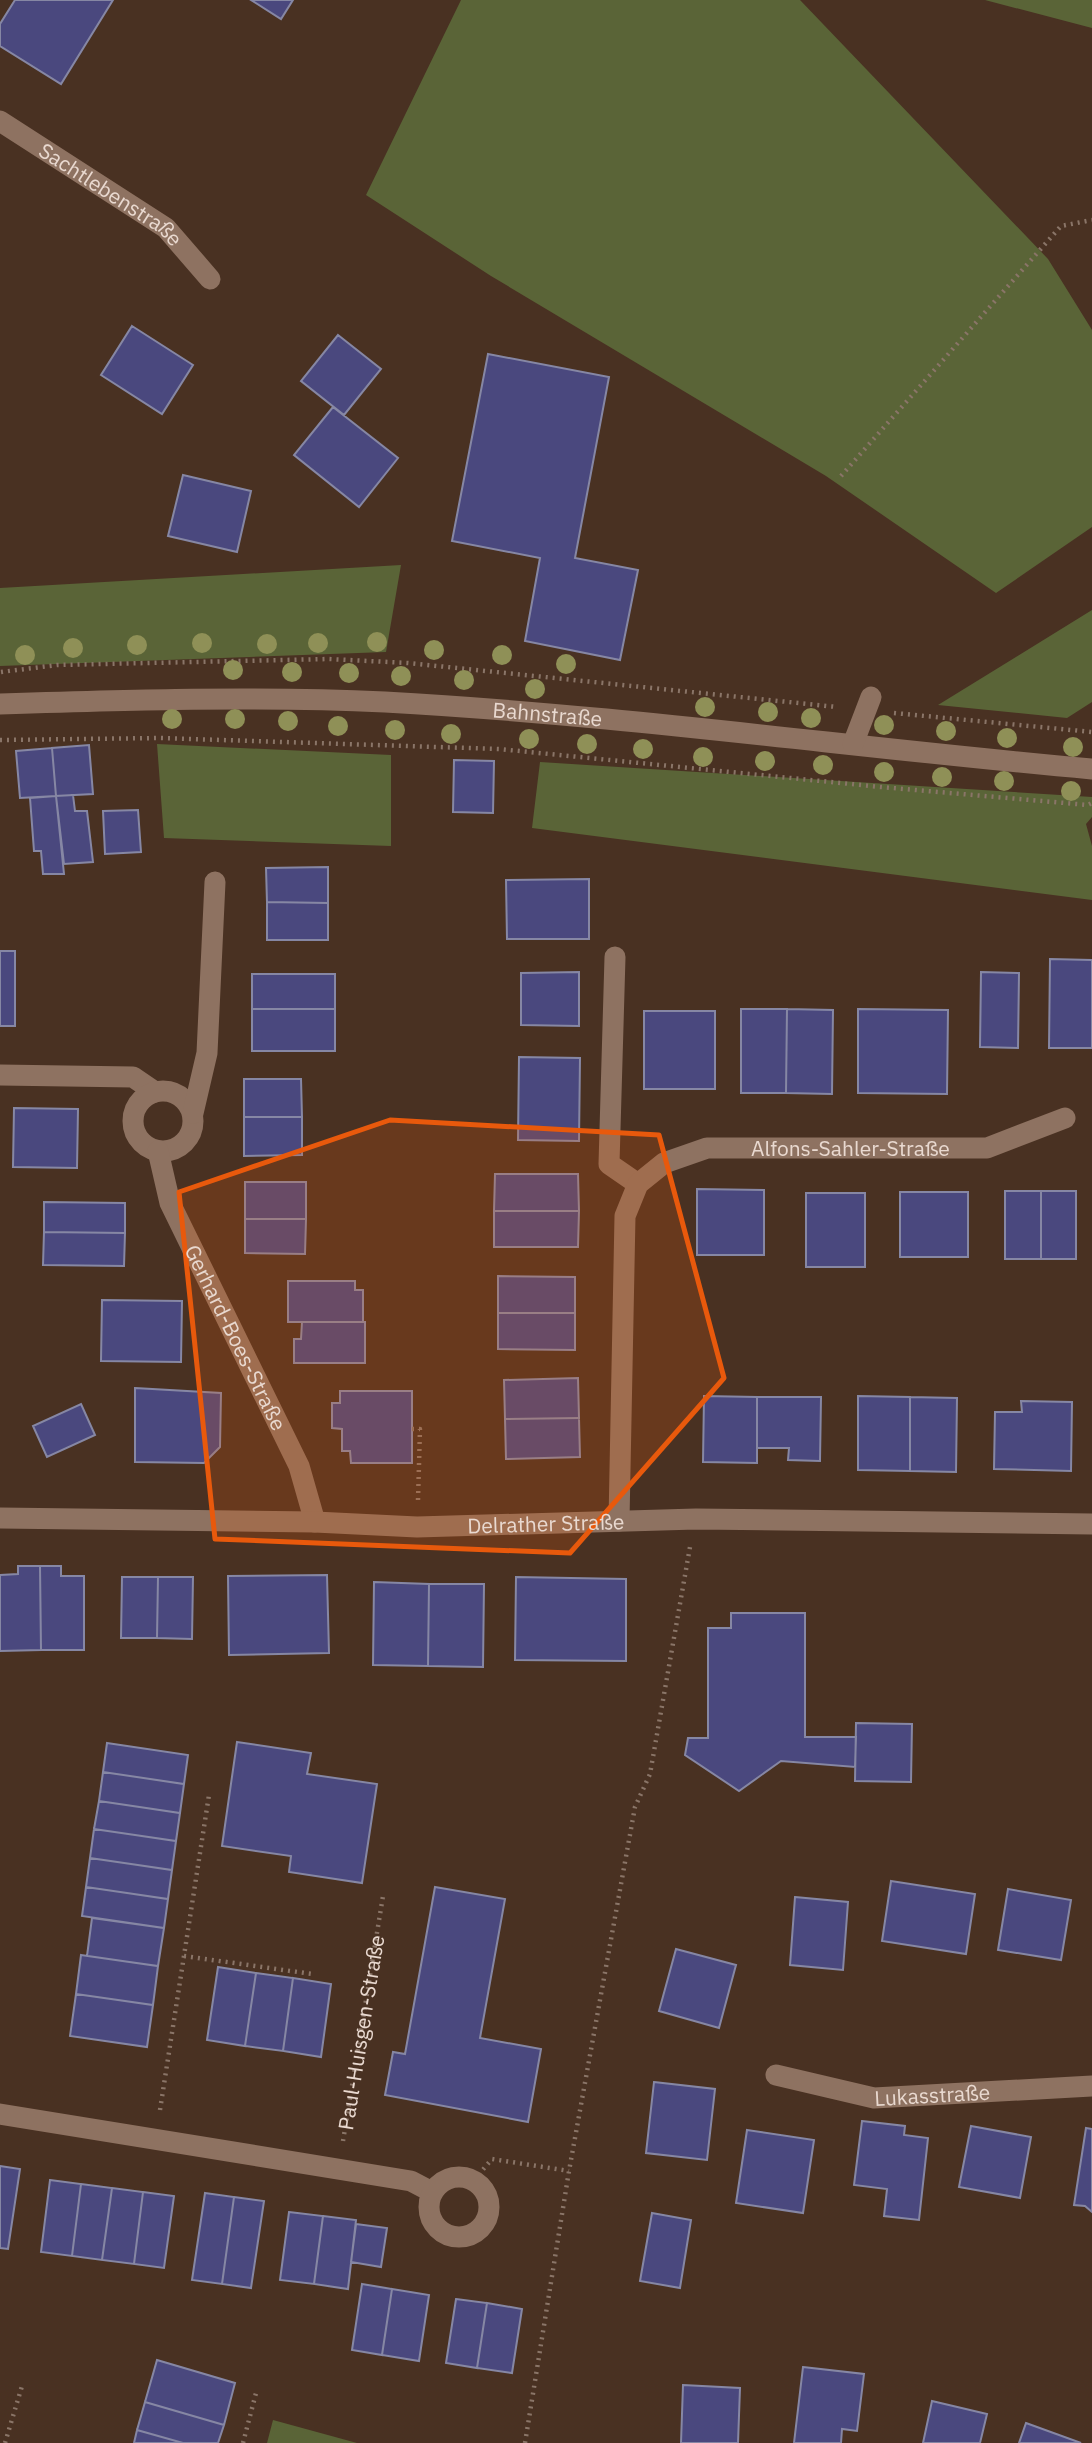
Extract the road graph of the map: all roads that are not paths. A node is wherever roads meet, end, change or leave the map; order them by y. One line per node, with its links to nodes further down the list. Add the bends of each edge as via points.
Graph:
1 (0, 121): 2 (street, Sachtlebenstraße, via 166,228)
2 (210, 279)
3 (871, 697): 5 (street)
4 (0, 704): 5 (street, Bahnstraße, via 158,698 384,702)
5 (853, 744): 6 (street, Bahnstraße)
6 (1092, 769)
7 (215, 882): 11 (street, via 207,1053)
8 (615, 957): 14 (street, via 609,1164)
9 (0, 1075): 10 (street, via 133,1077)
10 (155, 1092): 11 (street, via 174,1093 189,1105); 13 (street, via 138,1103 132,1123 140,1141)
11 (192, 1114): 13 (street, via 194,1123 186,1142)
12 (1065, 1118): 14 (street, Alfons-Sahler-Straße, via 987,1148 707,1148 664,1163)
13 (158, 1151): 17 (street, Gerhard-Boes-Straße, via 170,1203 299,1466)
14 (638, 1184): 16 (street, via 625,1216)
15 (0, 1518): 17 (street, Delrather Straße)
16 (619, 1521): 17 (street, Delrather Straße, via 417,1527); 18 (street, Delrather Straße)
17 (315, 1522)
18 (1092, 1524)
19 (776, 2075): 20 (street, Lukasstraße, via 874,2098)
20 (1092, 2086)
21 (0, 2114): 22 (street, via 411,2181)
22 (432, 2192): 22 (street, via 455,2176 474,2180 487,2195 488,2216 476,2232 446,2235 428,2211)

